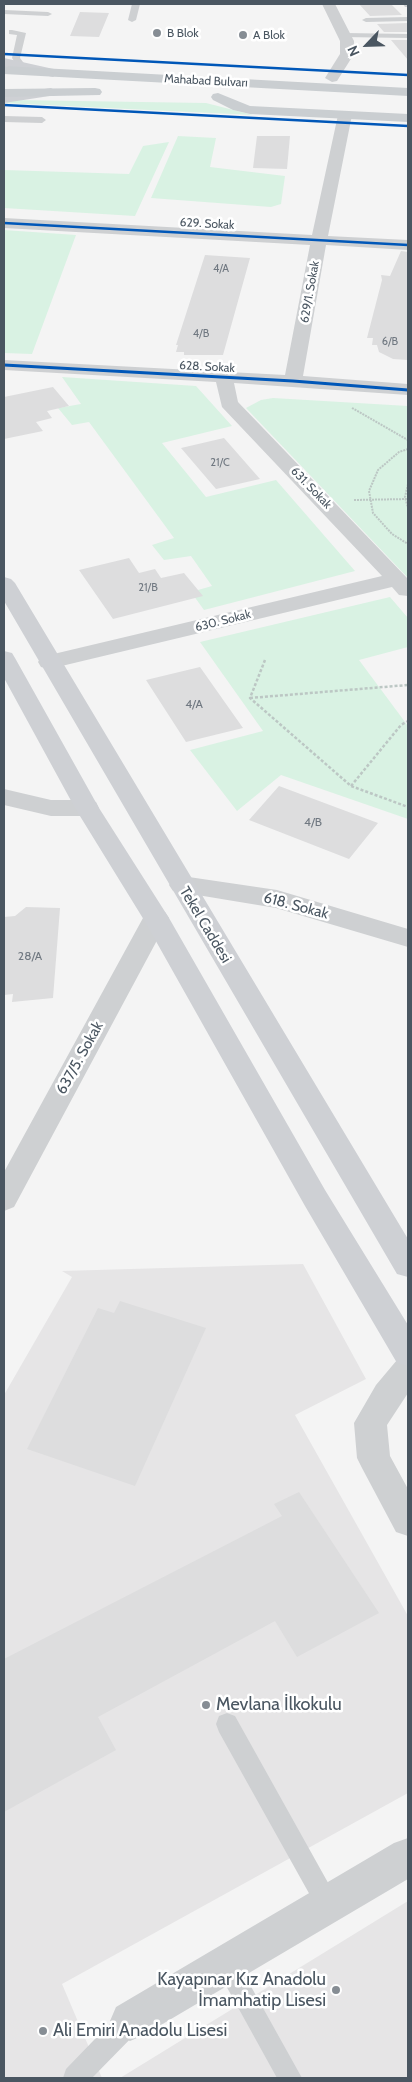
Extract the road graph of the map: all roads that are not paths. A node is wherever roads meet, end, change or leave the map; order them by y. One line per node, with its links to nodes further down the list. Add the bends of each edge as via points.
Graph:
1 (136, 4): 6 (lane)
2 (329, 4): 9 (street)
3 (4, 12): 4 (lane)
4 (48, 14)
5 (408, 19): 7 (lane)
6 (132, 20)
7 (366, 20)
8 (12, 32): 12 (lane, via 22,33 16,58)
9 (345, 35): 10 (lane); 16 (street, via 347,54)
10 (408, 36)
11 (4, 62): 12 (main road)
12 (22, 66): 14 (main road)
13 (4, 70): 14 (main road, Mahabad Bulvarı)
14 (53, 73): 15 (main road, Mahabad Bulvarı)
15 (130, 77): 16 (main road); 20 (main road, Mahabad Bulvarı)
16 (332, 78): 17 (main road)
17 (408, 83)
18 (51, 92): 19 (main road); 21 (main road); 24 (main road)
19 (106, 92)
20 (408, 92)
21 (4, 93)
22 (199, 96): 23 (main road, Mahabad Bulvarı)
23 (218, 97): 25 (main road, Mahabad Bulvarı); 26 (main road, via 250,110)
24 (4, 99)
25 (408, 109)
26 (345, 115): 27 (main road); 31 (street, 629/1. Sokak)
27 (408, 118)
28 (4, 119): 29 (lane)
29 (42, 120)
30 (4, 223): 31 (street, 629. Sokak)
31 (319, 240): 32 (street, 629. Sokak); 35 (street, 629/1. Sokak)
32 (408, 244)
33 (4, 365): 34 (street, 628. Sokak)
34 (224, 378): 35 (street, 628. Sokak); 38 (street, 631. Sokak, via 229,403)
35 (293, 381): 36 (street, 628. Sokak)
36 (408, 390)
37 (4, 583): 40 (main road, Tekel Caddesi)
38 (403, 585): 40 (street, 630. Sokak)
39 (4, 658): 42 (main road)
40 (49, 662): 43 (main road, Tekel Caddesi)
41 (4, 797): 42 (street, via 51,808)
42 (87, 808): 44 (main road)
43 (182, 885): 45 (street, 618. Sokak, via 277,899); 47 (main road, Tekel Caddesi)
44 (156, 918): 46 (street, 637/5. Sokak); 48 (main road, via 315,1198)
45 (408, 938)
46 (4, 1199)
47 (408, 1265)
48 (408, 1353)
49 (408, 1370): 50 (street, via 370,1423 374,1458)
50 (408, 1521)
51 (227, 1724): 53 (lane)
52 (408, 1857): 53 (street)
53 (328, 1904): 54 (street)
54 (226, 1964): 55 (street); 57 (lane)
55 (130, 2021): 56 (lane)
56 (75, 2078)
57 (290, 2078)

